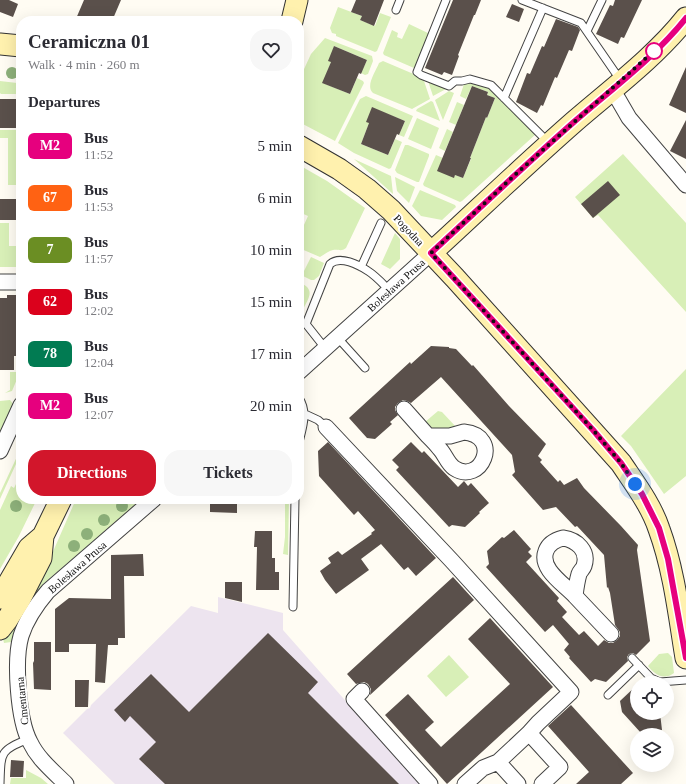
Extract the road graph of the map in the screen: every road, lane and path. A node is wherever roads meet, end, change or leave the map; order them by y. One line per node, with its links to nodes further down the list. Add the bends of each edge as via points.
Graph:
1 (400, 0): 6 (lane)
2 (446, 0): 12 (lane, via 417,72 449,86 455,81 470,78 491,85)
3 (522, 0): 5 (lane)
4 (602, 0): 8 (lane)
5 (543, 8): 8 (lane, via 581,23); 12 (lane)
6 (396, 10)
7 (686, 18): 11 (street, Bolesława Prusa)
8 (587, 32): 11 (lane)
9 (0, 44): 10 (street)
10 (16, 46)
11 (616, 86): 13 (street, Bolesława Prusa); 15 (street, via 618,99 629,118)
12 (504, 98): 13 (lane)
13 (550, 144): 17 (street, Bolesława Prusa)
14 (304, 149): 17 (street, Pogodna, via 367,189 391,210)
15 (686, 184)
16 (381, 223): 18 (lane)
17 (431, 253): 21 (street, Bolesława Prusa); 45 (street, Pogodna, via 593,430 621,463 642,494 659,528 668,559)
18 (361, 267): 21 (lane); 23 (lane, via 342,260 330,264 306,324)
19 (0, 282): 20 (street)
20 (16, 282)
21 (389, 290): 22 (street, Bolesława Prusa)
22 (337, 337): 23 (street, Bolesława Prusa); 25 (lane)
23 (325, 348): 24 (street, Bolesława Prusa)
24 (304, 367)
25 (365, 368)
26 (304, 407): 28 (lane)
27 (404, 409): 32 (street)
28 (305, 414): 30 (lane); 31 (lane)
29 (16, 416): 33 (street)
30 (304, 419)
31 (326, 427): 50 (street, via 571,692)
32 (428, 436)
33 (0, 451)
34 (58, 504): 37 (street)
35 (148, 504): 43 (street, Bolesława Prusa, via 48,591 21,636)
36 (295, 504): 40 (lane)
37 (43, 536): 39 (street, via 29,548); 41 (street, via 41,558 20,599)
38 (575, 596): 42 (street)
39 (0, 598)
40 (293, 607)
41 (0, 629)
42 (611, 634)
43 (19, 649): 51 (street, Cmentarna, via 21,713)
44 (632, 658): 46 (lane)
45 (686, 658)
46 (639, 666): 47 (lane, via 651,678 660,682); 49 (lane)
47 (686, 680)
48 (362, 691): 55 (street, via 354,698)
49 (608, 695)
50 (529, 733): 52 (street); 58 (street, via 560,767)
51 (28, 738): 53 (lane, Cmentarna, via 4,750 1,756); 54 (street, via 40,758)
52 (498, 762): 56 (street, via 483,768); 57 (street)
53 (0, 784)
54 (66, 784)
55 (430, 784)
56 (465, 784)
57 (518, 784)
58 (542, 784)

